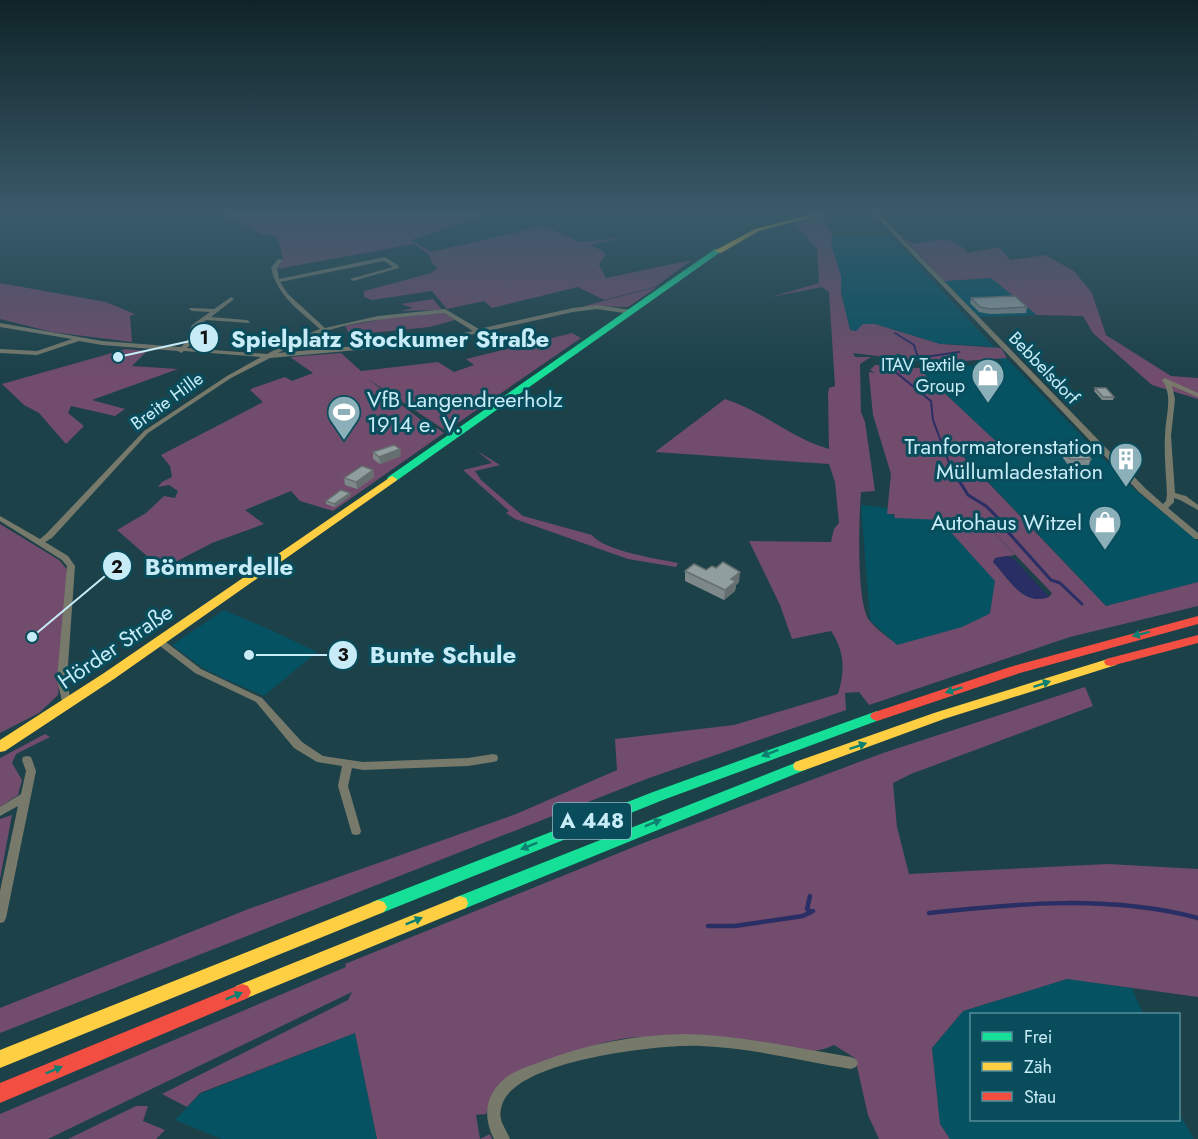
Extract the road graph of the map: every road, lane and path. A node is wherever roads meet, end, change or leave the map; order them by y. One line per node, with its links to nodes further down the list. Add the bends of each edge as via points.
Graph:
1 (275, 266): 7 (street)
2 (353, 266): 7 (street)
3 (396, 266): 6 (street)
4 (696, 266): 11 (main road, Hörder Straße)
5 (925, 266): 23 (street, Bebbelsdorf)
6 (354, 279)
7 (277, 281): 15 (street, via 286,296)
8 (231, 299): 10 (street)
9 (192, 309): 10 (street)
10 (214, 311): 12 (street)
11 (628, 314): 16 (street, via 582,309); 30 (main road, Hörder Straße)
12 (206, 318): 13 (street); 19 (street, via 194,326 190,342)
13 (248, 322)
14 (0, 325): 17 (street)
15 (323, 329): 16 (street, Breite Hille, via 445,311); 20 (street, Breite Hille)
16 (479, 332): 20 (street, via 409,344)
17 (76, 340): 18 (street, via 40,353); 19 (street)
18 (0, 351)
19 (181, 351): 20 (street)
20 (268, 356): 27 (street, Breite Hille, via 210,388 146,432)
21 (1198, 395): 22 (street, via 1165,380 1170,386 1172,409 1168,435)
22 (1171, 494): 23 (street, via 1170,502); 24 (street)
23 (1163, 508): 26 (street, Bebbelsdorf)
24 (1198, 508)
25 (0, 518): 27 (street)
26 (1198, 537)
27 (39, 543): 31 (street, via 64,558 72,569 62,679)
28 (1198, 620): 40 (main road, A 448, one-way to 40, via 914,703 775,750)
29 (1198, 639): 42 (main road, A 448, one-way to 29, via 802,765 1045,683)
30 (159, 642): 31 (main road, Hörder Straße); 35 (street, via 198,671 259,700 307,752)
31 (66, 704): 32 (main road, Hörder Straße)
32 (0, 747)
33 (493, 758): 35 (street)
34 (27, 760): 36 (street, via 31,771)
35 (347, 765): 38 (street, via 343,786)
36 (24, 797): 37 (street); 39 (street)
37 (0, 812)
38 (356, 831)
39 (0, 918)
40 (0, 1059)
41 (851, 1063): 43 (street, via 703,1040 647,1041 594,1050 548,1065 505,1086 492,1114)
42 (0, 1093)
43 (502, 1139)

